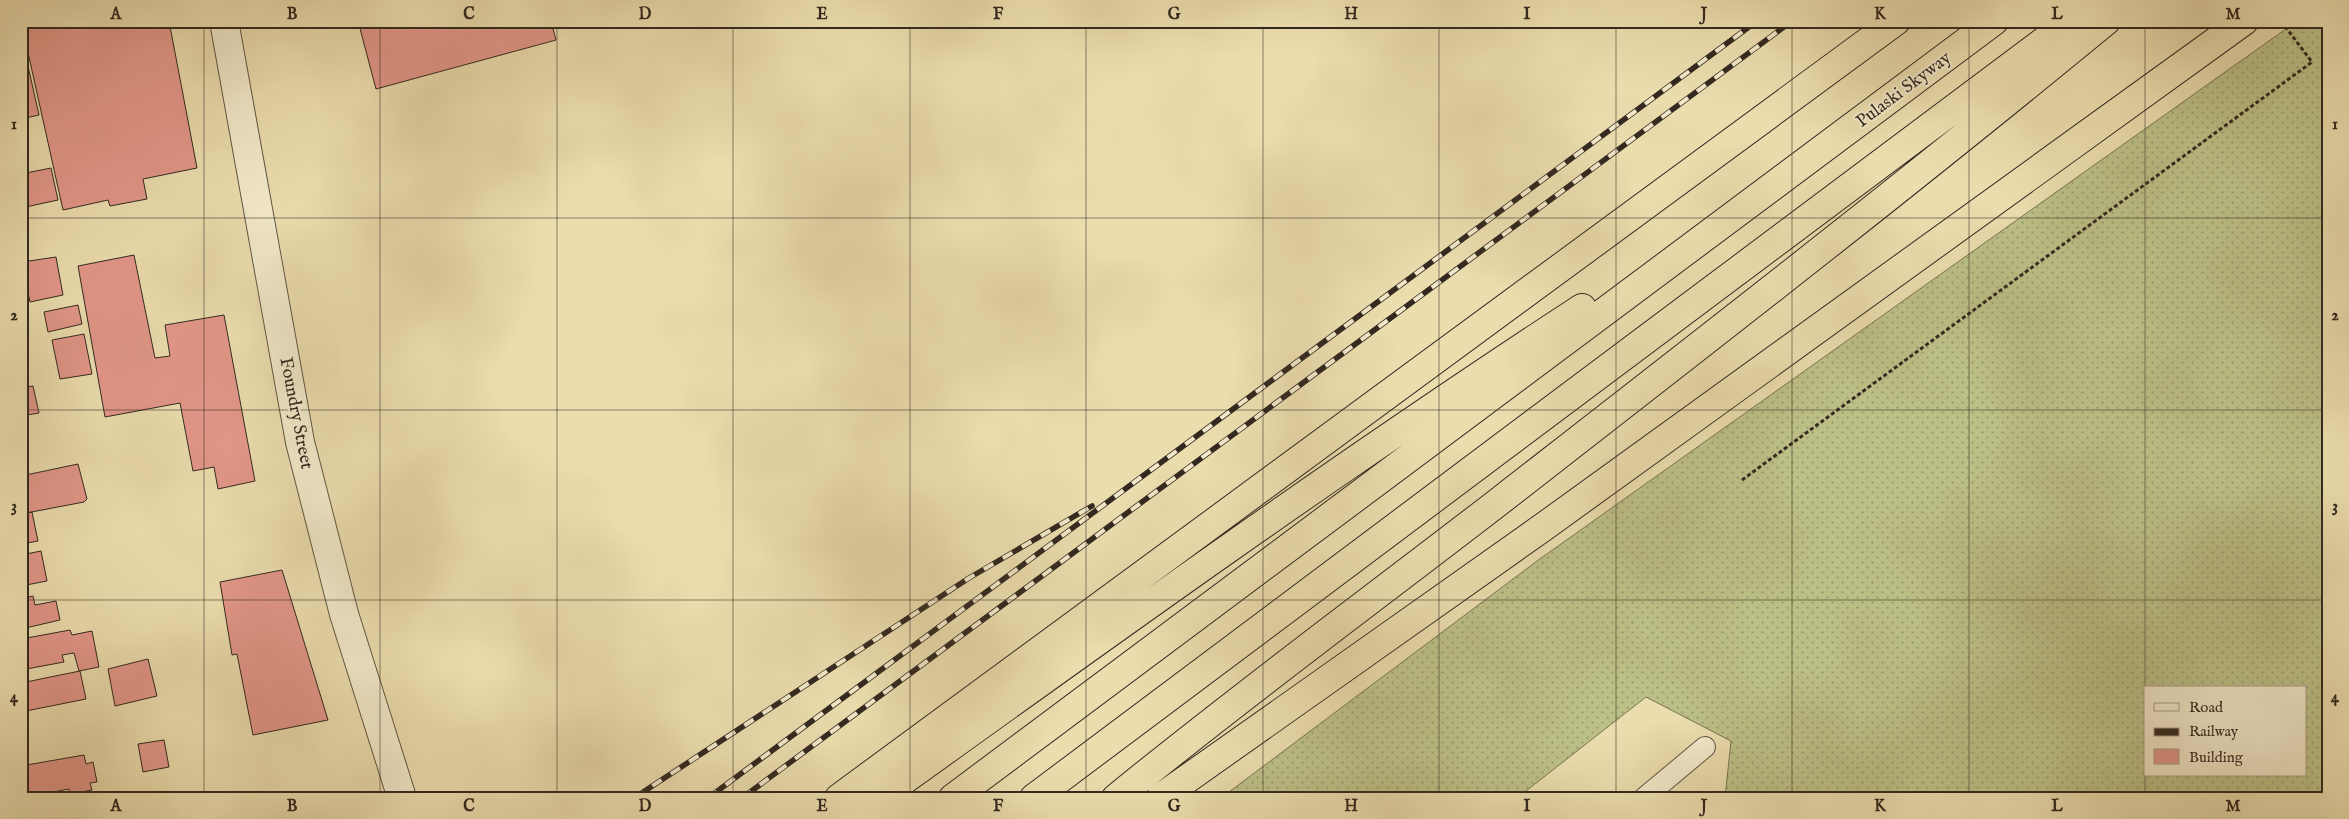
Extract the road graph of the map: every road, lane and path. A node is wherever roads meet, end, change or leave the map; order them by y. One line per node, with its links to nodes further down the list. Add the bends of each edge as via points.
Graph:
1 (224, 21): 12 (street, Foundry Street, via 300,442 344,614)
2 (1896, 21): 13 (highway)
3 (1994, 21): 9 (highway, Pulaski Skyway)
4 (2071, 21): 8 (highway)
5 (2106, 21): 8 (highway)
6 (2244, 21): 18 (highway, via 1550,522)
7 (2281, 21): 10 (path, via 2312,62)
8 (2009, 84): 16 (highway); 17 (highway, via 1503,498 1189,738)
9 (1813, 157): 14 (highway, via 1484,372); 15 (highway)
10 (1742, 480)
11 (1705, 747): 19 (lane)
12 (402, 798)
13 (839, 798)
14 (879, 798)
15 (953, 798)
16 (1034, 798)
17 (1116, 798)
18 (1160, 798)
19 (1644, 798)

